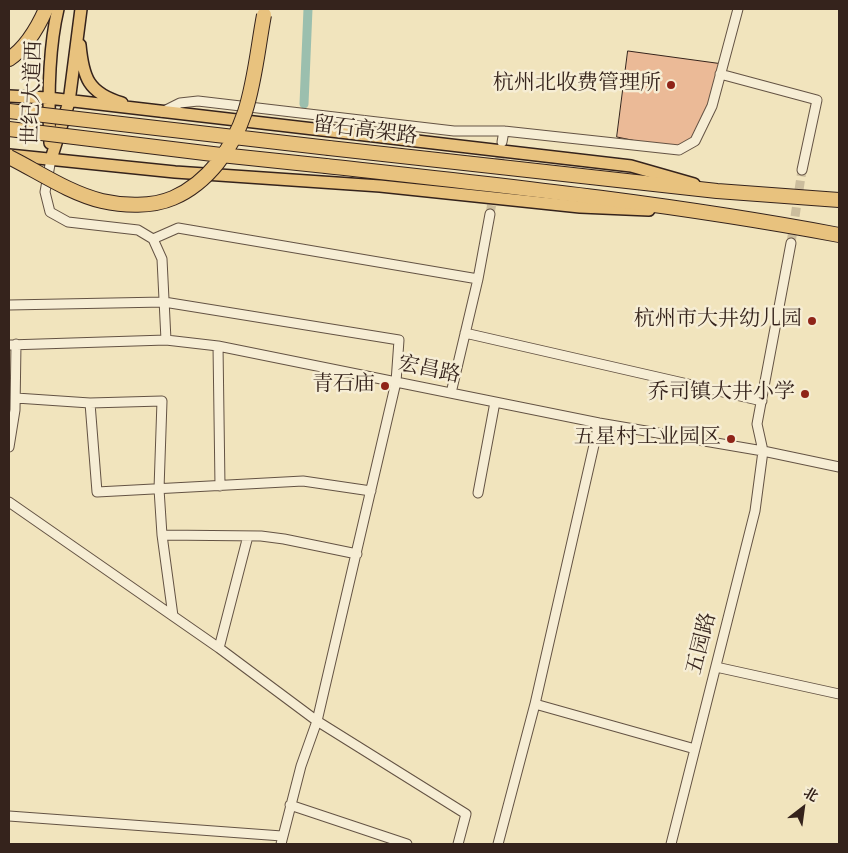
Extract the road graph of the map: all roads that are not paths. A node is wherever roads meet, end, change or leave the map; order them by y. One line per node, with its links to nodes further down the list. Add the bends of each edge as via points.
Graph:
1 (46, 9): 7 (highway, via 32,35)
2 (58, 9): 10 (main road, 世纪大道西)
3 (81, 9): 6 (main road)
4 (265, 9): 18 (highway, bridge, via 245,112 229,148 201,180 174,198 142,204 100,200 77,192)
5 (738, 9): 8 (street)
6 (78, 23): 11 (main road, 世纪大道西); 12 (main road, via 82,68 97,92)
7 (9, 59)
8 (720, 74): 16 (street, via 712,106 695,141 679,150); 20 (street, via 817,100)
9 (9, 96): 10 (main road)
10 (48, 98): 11 (main road); 19 (main road, 世纪大道西)
11 (69, 102): 12 (main road); 19 (main road, 世纪大道西)
12 (147, 110): 14 (main road)
13 (9, 111): 21 (highway, 留石高架路, bridge)
14 (161, 112): 16 (street, via 180,103 198,101 454,131); 21 (main road, via 631,166)
15 (9, 129): 23 (highway, 留石高架路, bridge, via 492,184)
16 (504, 131): 17 (street)
17 (502, 142)
18 (9, 156): 19 (main road)
19 (51, 159): 23 (main road, via 175,172 380,186 580,207); 26 (street, via 45,192 50,212 68,222 138,230)
20 (802, 170)
21 (717, 190): 22 (highway, 留石高架路)
22 (839, 200)
23 (713, 213): 25 (highway, 留石高架路)
24 (490, 214): 28 (street)
25 (839, 235)
26 (153, 239): 28 (street, via 178,228); 29 (street, via 162,259)
27 (792, 242): 38 (street)
28 (478, 279): 31 (street)
29 (164, 302): 30 (street); 32 (street); 35 (street, via 399,340)
30 (9, 305)
31 (465, 333): 36 (street); 38 (street)
32 (166, 340): 33 (street, 宏昌路); 34 (street, 宏昌路)
33 (12, 344): 37 (street)
34 (218, 346): 35 (street, 宏昌路); 45 (street)
35 (396, 382): 36 (street, 宏昌路); 47 (street)
36 (451, 393): 39 (street, 宏昌路)
37 (16, 398): 40 (street); 42 (street)
38 (762, 401): 43 (street, via 757,424)
39 (496, 402): 41 (street, 宏昌路); 48 (street)
40 (90, 403): 46 (street, via 97,492); 46 (street, via 162,401)
41 (599, 424): 43 (street, 宏昌路); 57 (street)
42 (9, 447)
43 (763, 451): 44 (street, 宏昌路); 55 (street, 五园路, via 754,511)
44 (839, 467)
45 (220, 486): 46 (street); 47 (street, via 303,481)
46 (160, 489): 50 (street)
47 (371, 491): 52 (street)
48 (478, 493)
49 (9, 502): 53 (street)
50 (162, 535): 51 (street); 53 (street)
51 (248, 536): 52 (street, via 284,539); 54 (street)
52 (357, 554): 58 (street)
53 (173, 616): 54 (street)
54 (219, 648): 58 (street)
55 (716, 667): 56 (street); 59 (street, 五园路)
56 (839, 694)
57 (535, 704): 59 (street); 67 (street)
58 (317, 721): 60 (street); 66 (street, via 466,814)
59 (695, 749): 68 (street, 五园路)
60 (290, 805): 63 (street); 65 (street)
61 (9, 816): 62 (street)
62 (255, 834): 63 (street); 64 (street)
63 (281, 840)
64 (252, 844)
65 (407, 844)
66 (458, 844)
67 (498, 844)
68 (671, 844)

